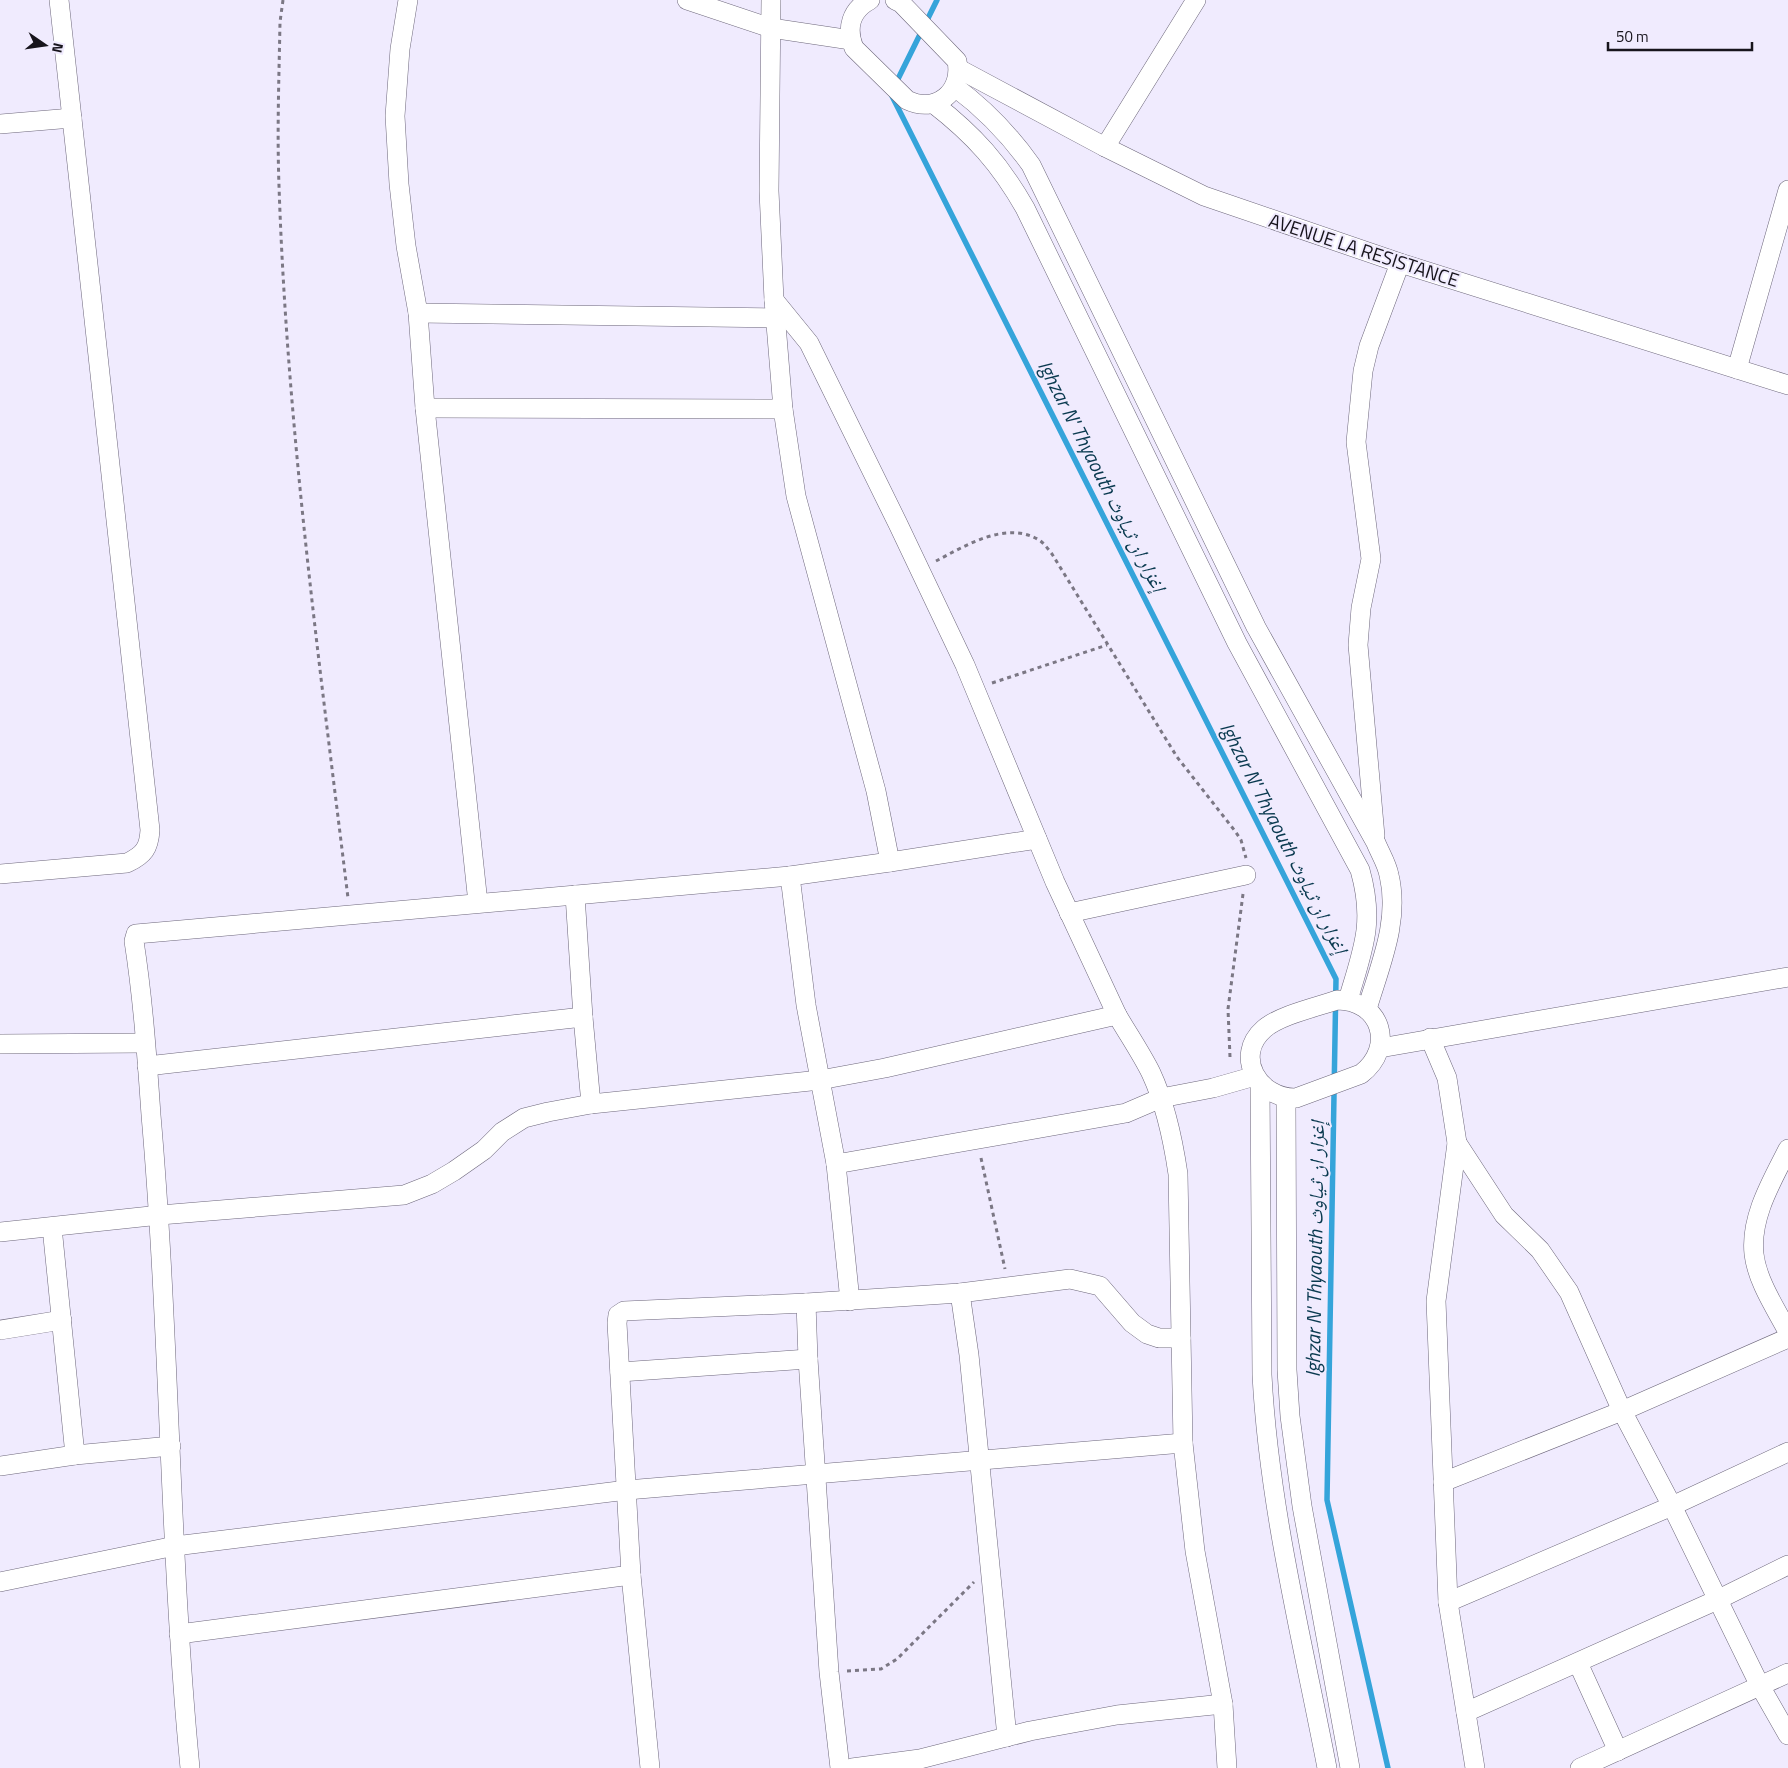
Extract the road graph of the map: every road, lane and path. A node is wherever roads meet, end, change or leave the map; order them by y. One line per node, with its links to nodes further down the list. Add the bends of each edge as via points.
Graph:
1 (59, 0): 13 (street)
2 (283, 0): 36 (path, via 278,184 287,351 298,486)
3 (408, 0): 19 (street, via 395,116 406,246)
4 (687, 0): 9 (street)
5 (771, 0): 9 (street)
6 (1196, 0): 15 (street)
7 (865, 1): 10 (street, via 850,24)
8 (898, 2): 11 (street)
9 (771, 28): 10 (street); 18 (street, via 769,191)
10 (855, 47): 12 (street, via 907,100 915,104)
11 (956, 70): 12 (street, via 943,100); 15 (street, AVENUE LA RESISTANCE); 28 (street, via 1031,165 1256,627)
12 (934, 104): 38 (street, via 987,150 1025,208 1237,643 1360,870 1367,898 1367,935)
13 (72, 118): 14 (street); 30 (street, via 149,844 142,856 127,863)
14 (0, 124)
15 (1105, 147): 17 (street, AVENUE LA RESISTANCE, via 1204,196)
16 (1787, 199): 20 (street)
17 (1400, 263): 20 (street, AVENUE LA RESISTANCE); 28 (street, via 1368,346 1356,442 1371,553 1358,645)
18 (775, 309): 19 (street); 23 (street); 24 (street, via 809,343)
19 (418, 313): 22 (street)
20 (1737, 369): 21 (street, AVENUE LA RESISTANCE)
21 (1788, 385)
22 (425, 408): 23 (street); 34 (street)
23 (783, 410): 29 (street, via 796,496 876,791)
24 (919, 570): 25 (path, via 992,536 1009,532 1026,534 1040,540 1052,554); 26 (street)
25 (1107, 645): 26 (path); 31 (path, via 1176,757 1241,840)
26 (975, 689): 27 (street)
27 (1037, 839): 29 (street); 35 (street)
28 (1376, 843): 39 (street, via 1389,874 1393,907 1388,940)
29 (890, 862): 32 (street)
30 (0, 874)
31 (1246, 875): 35 (street); 49 (path, via 1228,1010)
32 (790, 876): 33 (street); 47 (street, via 806,1004)
33 (575, 895): 34 (street); 41 (street)
34 (478, 904): 36 (street)
35 (1069, 913): 40 (street)
36 (350, 915): 43 (street, via 136,934 134,941)
37 (1788, 978): 42 (street)
38 (1348, 1000): 39 (street); 48 (street, via 1337,1000 1272,1023 1264,1029 1252,1051 1252,1066)
39 (1367, 1009): 45 (street, via 1379,1027)
40 (1117, 1015): 47 (street); 50 (street)
41 (582, 1017): 46 (street); 52 (street)
42 (1430, 1038): 45 (street); 54 (street, via 1447,1078)
43 (145, 1043): 44 (street); 46 (street)
44 (0, 1044)
45 (1380, 1048): 51 (street, via 1376,1059 1360,1074 1296,1098)
46 (147, 1066): 57 (street)
47 (820, 1080): 52 (street); 56 (street)
48 (1257, 1080): 49 (street); 51 (street, via 1268,1091); 105 (street, via 1265,1422 1278,1516)
49 (1232, 1082): 50 (street)
50 (1161, 1098): 53 (street, via 1126,1113); 67 (street, via 1178,1174)
51 (1286, 1098): 106 (street, via 1290,1416 1302,1506)
52 (591, 1104): 57 (street, via 524,1118 454,1171 404,1195)
53 (978, 1140): 56 (street); 60 (path)
54 (1457, 1144): 71 (street, via 1504,1215 1540,1250 1569,1292); 79 (street, via 1436,1301)
55 (1788, 1149): 66 (street, via 1761,1208 1754,1254)
56 (836, 1164): 62 (street)
57 (160, 1215): 58 (street); 73 (street)
58 (52, 1227): 59 (street); 64 (street)
59 (0, 1232)
60 (1007, 1285): 61 (street); 67 (street, via 1059,1279 1091,1282 1100,1286 1132,1323 1147,1334 1159,1338)
61 (960, 1293): 62 (street); 76 (street)
62 (850, 1301): 63 (street)
63 (806, 1304): 69 (street); 70 (street, via 624,1311 617,1322)
64 (62, 1320): 65 (street); 75 (street)
65 (0, 1330)
66 (1788, 1332)
67 (1181, 1338): 72 (street)
68 (1788, 1338): 71 (street)
69 (808, 1359): 70 (street); 78 (street)
70 (620, 1372): 80 (street)
71 (1622, 1411): 79 (street); 81 (street)
72 (1183, 1443): 76 (street); 94 (street, via 1195,1551)
73 (171, 1446): 75 (street); 82 (street)
74 (1788, 1452): 81 (street)
75 (75, 1455): 77 (street)
76 (979, 1459): 78 (street); 83 (street)
77 (0, 1466)
78 (816, 1473): 80 (street); 91 (street)
79 (1443, 1482): 88 (street)
80 (627, 1490): 82 (street); 85 (street)
81 (1672, 1506): 87 (street); 88 (street)
82 (175, 1546): 86 (street); 89 (street)
83 (990, 1563): 91 (path, via 916,1643 897,1659 881,1669); 97 (street)
84 (1788, 1565): 87 (street)
85 (631, 1575): 89 (street); 101 (street)
86 (0, 1582)
87 (1717, 1600): 90 (street); 93 (street)
88 (1448, 1602): 95 (street)
89 (179, 1634): 100 (street)
90 (1578, 1663): 95 (street); 98 (street)
91 (829, 1672): 102 (street)
92 (1788, 1673): 93 (street)
93 (1760, 1686): 96 (street); 98 (street)
94 (1223, 1704): 97 (street, via 1117,1715); 104 (street)
95 (1466, 1712): 107 (street)
96 (1788, 1735)
97 (1007, 1738): 99 (street)
98 (1618, 1750): 108 (street)
99 (952, 1760): 103 (street, via 920,1759)
100 (190, 1768)
101 (650, 1768)
102 (840, 1768)
103 (852, 1768)
104 (1227, 1768)
105 (1327, 1768)
106 (1350, 1768)
107 (1475, 1768)
108 (1580, 1768)

